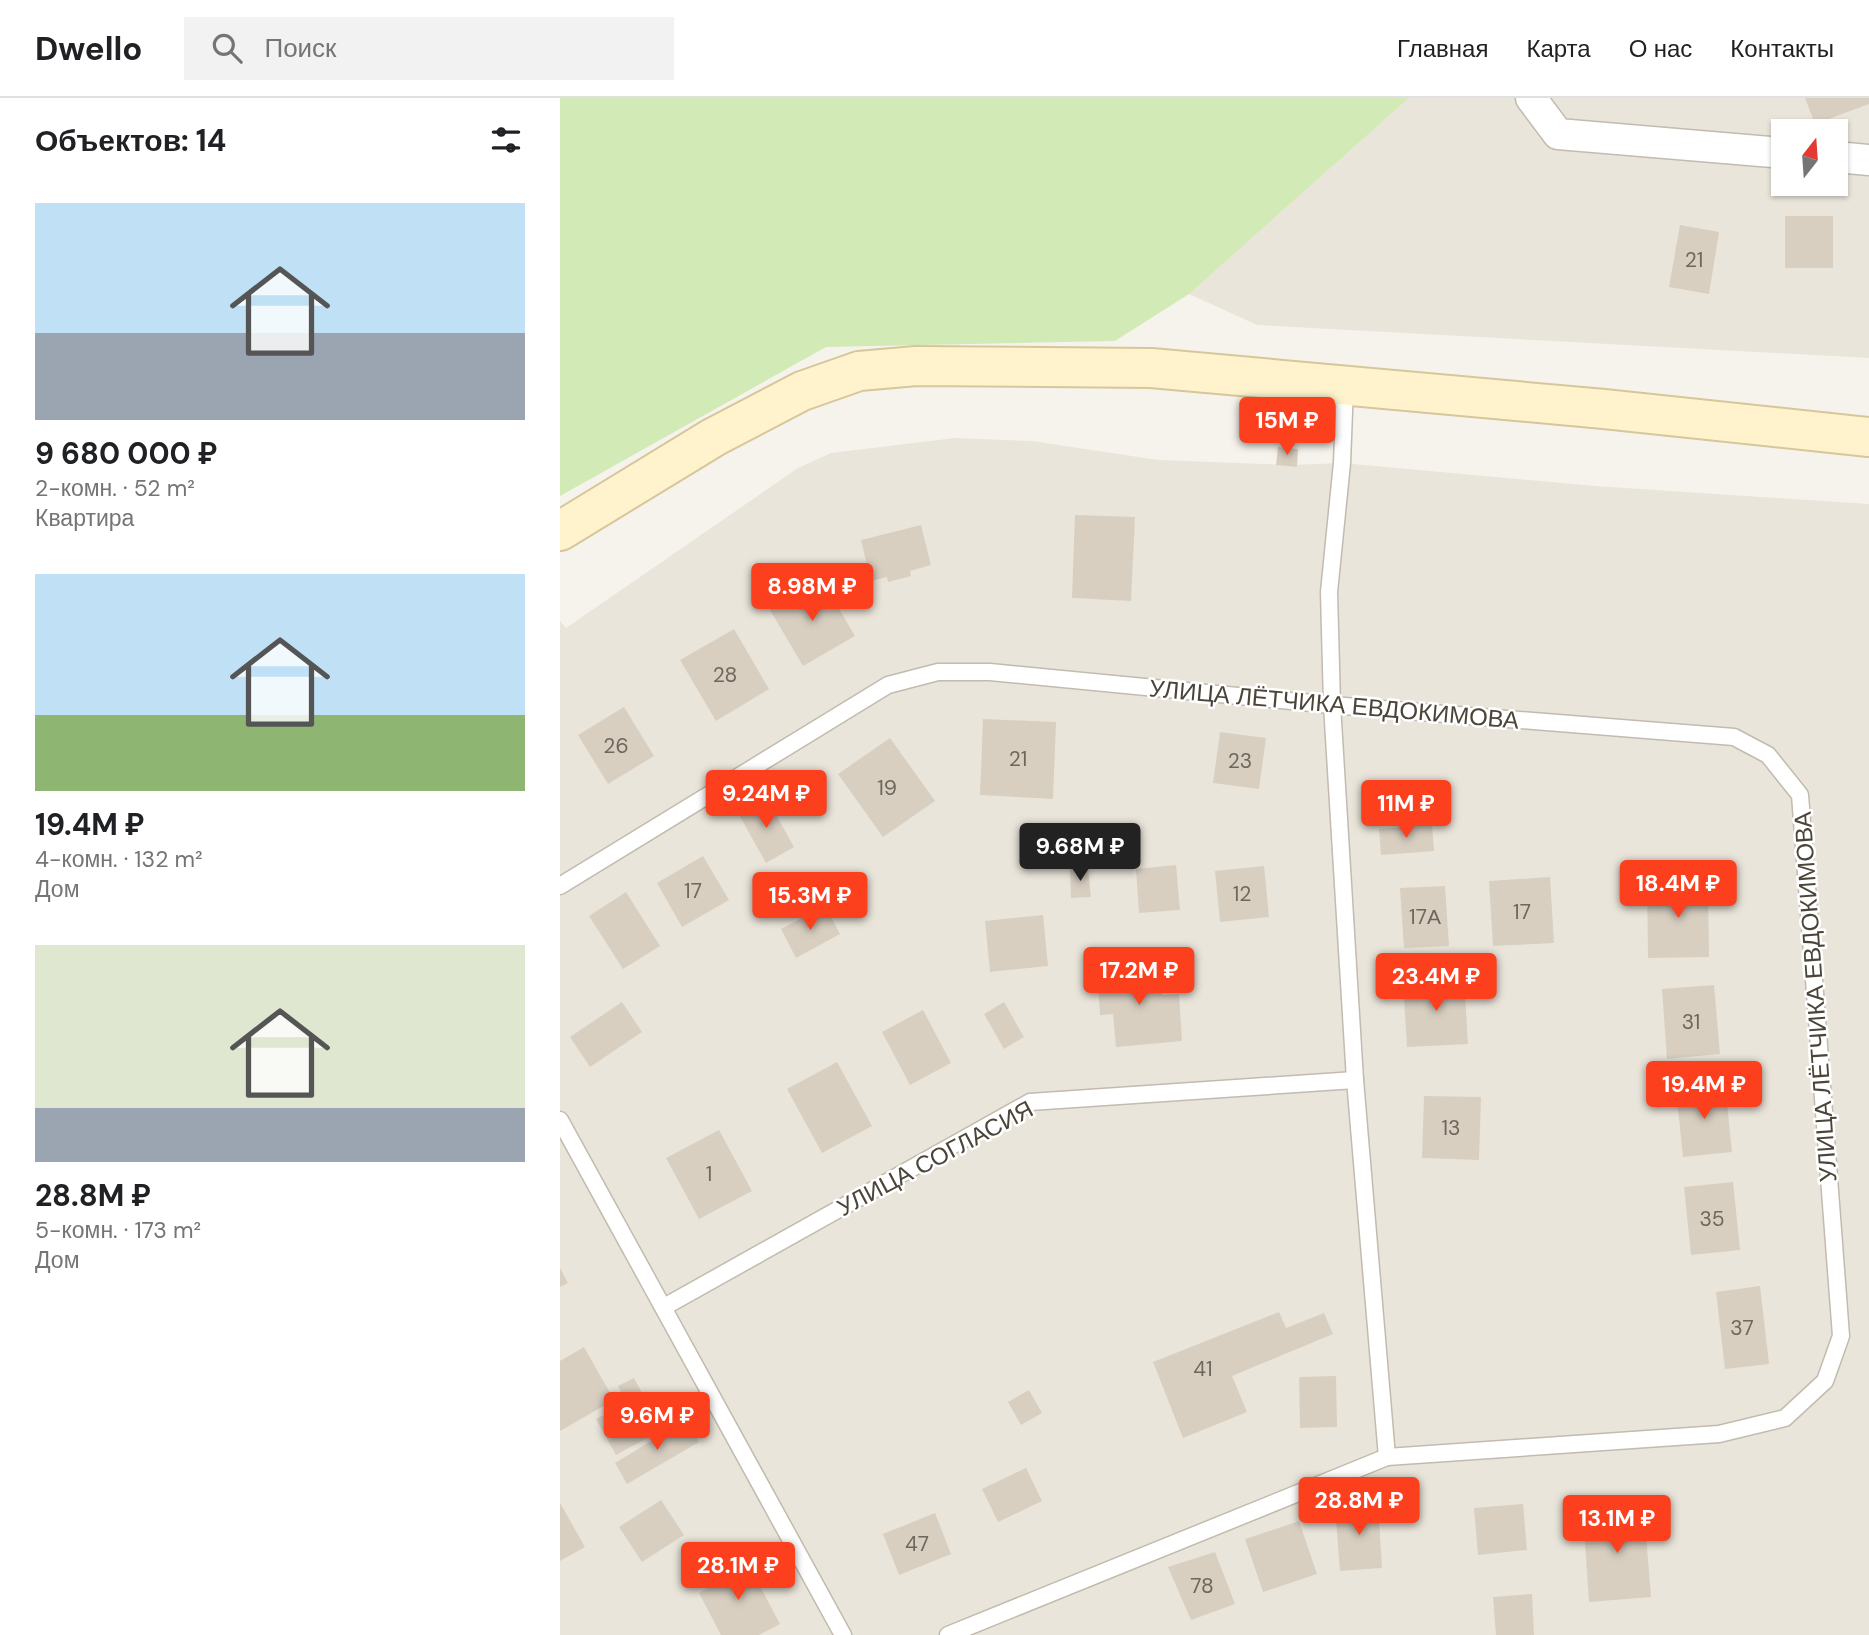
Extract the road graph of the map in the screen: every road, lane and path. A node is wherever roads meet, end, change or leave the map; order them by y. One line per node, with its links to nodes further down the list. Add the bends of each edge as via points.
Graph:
1 (1531, 98): 2 (street, via 1558,134)
2 (1771, 152)
3 (1848, 158): 4 (street)
4 (1869, 160)
5 (1345, 386): 6 (street); 7 (street, via 1151,368 916,366 859,371 802,391 714,437); 8 (lane, via 1329,592)
6 (1869, 437)
7 (560, 531)
8 (1332, 705): 9 (lane, УЛИЦА ЛЁТЧИКА ЕВДОКИМОВА, via 990,672 938,672 888,685); 10 (lane); 13 (lane, УЛИЦА ЛЁТЧИКА ЕВДОКИМОВА, via 1734,737 1768,755 1800,795 1840,1322 1825,1381 1785,1418 1719,1434)
9 (560, 886)
10 (1355, 1080): 12 (lane, УЛИЦА СОГЛАСИЯ, via 1030,1102); 13 (lane)
11 (560, 1120): 12 (lane)
12 (664, 1307): 14 (lane)
13 (1387, 1457): 15 (lane, УЛИЦА ЛЁТЧИКА ЕВДОКИМОВА)
14 (843, 1635)
15 (948, 1635)

